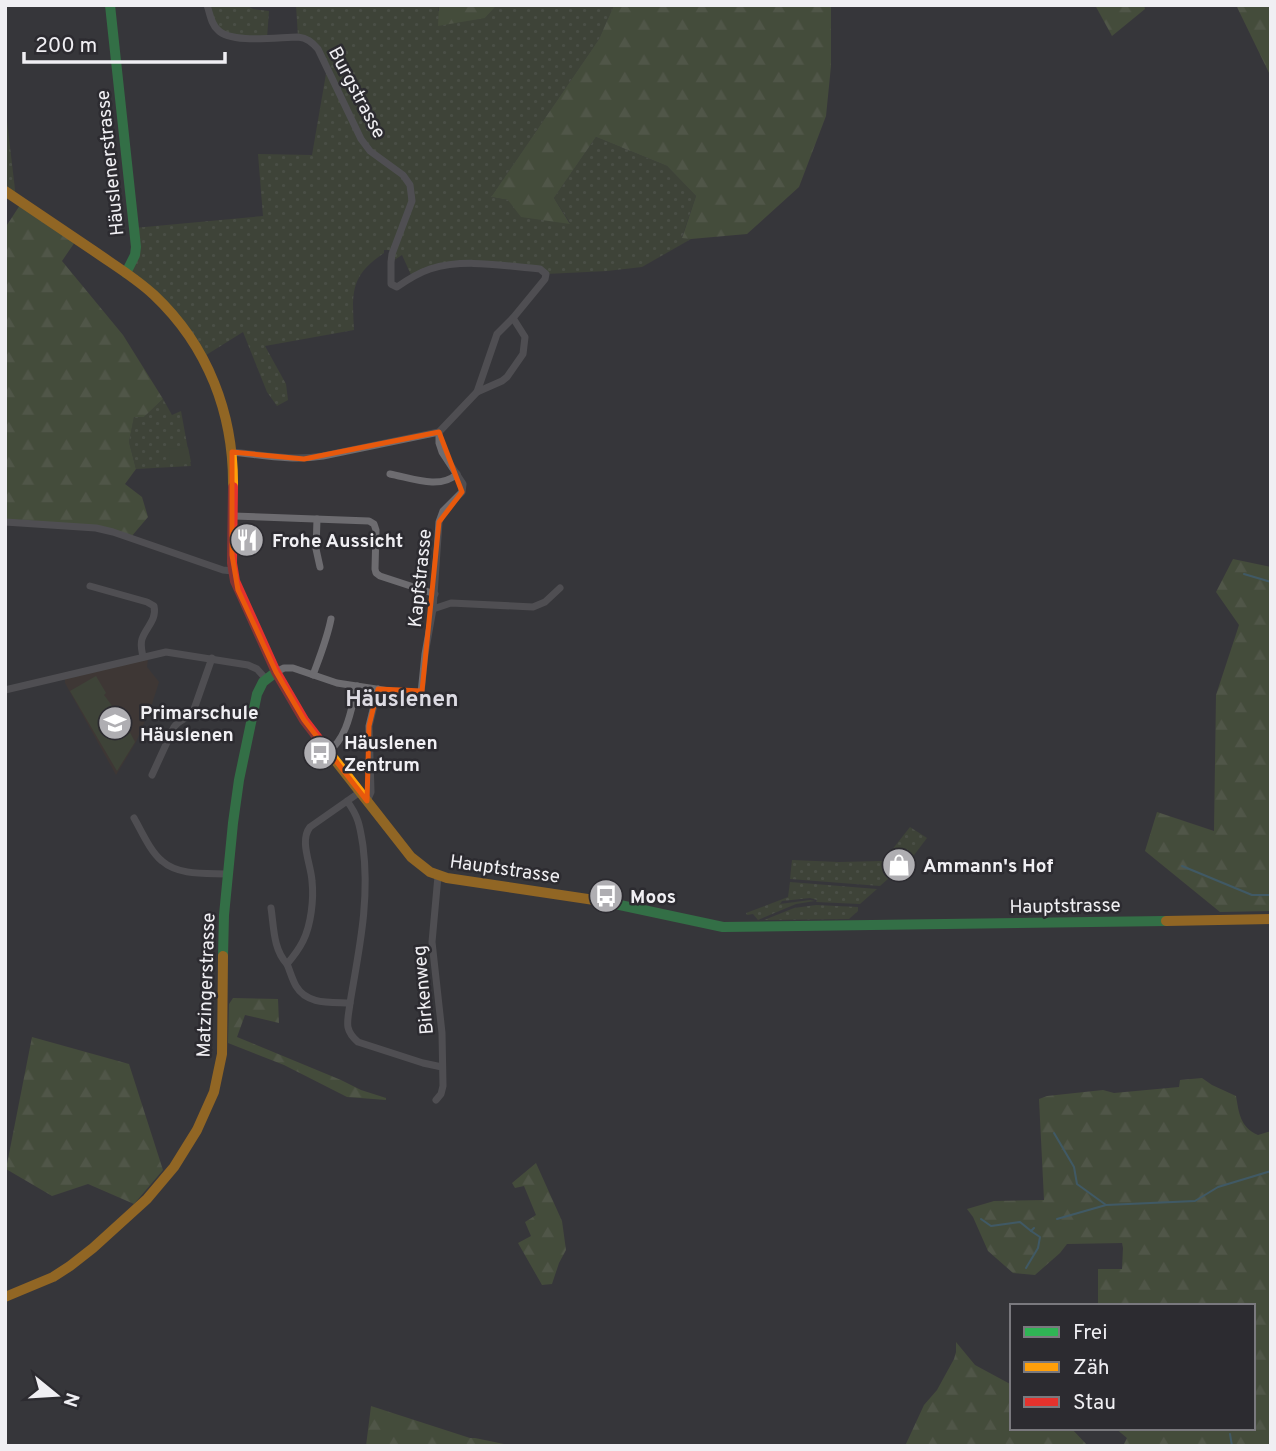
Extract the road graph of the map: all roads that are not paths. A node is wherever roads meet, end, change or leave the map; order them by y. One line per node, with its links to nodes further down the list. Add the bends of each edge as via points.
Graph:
1 (110, 5): 4 (street, Häuslenerstrasse, via 135,247)
2 (207, 5): 5 (street, Burgstrasse, via 213,23 225,36 298,37 313,42 361,139 410,185 412,201 392,254 391,284 397,287 447,265 540,269 545,279)
3 (5, 191): 4 (street, Hauptstrasse)
4 (126, 273): 8 (street, Hauptstrasse, via 153,294 189,335 220,398)
5 (513, 318): 6 (street, Burgstrasse, via 497,334); 6 (street, via 525,337 523,355 507,377)
6 (477, 392): 7 (street, Burgstrasse)
7 (439, 432): 8 (street, via 304,459); 10 (street, via 442,452)
8 (232, 452): 11 (street, Hauptstrasse)
9 (390, 474): 10 (street, via 436,483 452,480)
10 (457, 474): 18 (street, Kapfstrasse, via 463,484 461,492 439,522)
11 (233, 516): 12 (street); 15 (street, Hauptstrasse)
12 (317, 519): 14 (street); 18 (street, via 372,522 376,573)
13 (5, 522): 15 (street, via 96,528)
14 (320, 567)
15 (233, 570): 23 (street, Hauptstrasse)
16 (90, 586): 21 (street, via 153,606 155,613 141,642)
17 (560, 588): 19 (street, via 533,607 452,603)
18 (435, 594): 19 (street, Kapfstrasse)
19 (433, 609): 27 (street, Kapfstrasse, via 421,693)
20 (331, 620): 24 (street)
21 (143, 657): 22 (street, via 172,652); 28 (street)
22 (212, 658): 25 (street, via 252,666); 30 (street, via 193,712 174,727)
23 (276, 672): 24 (street, via 288,667); 25 (street); 29 (street, Hauptstrasse)
24 (313, 675): 26 (street)
25 (266, 679): 35 (street, Matzingerstrasse, via 251,721)
26 (357, 686): 27 (street); 29 (street, via 344,733)
27 (378, 689): 33 (street, via 369,726 371,792)
28 (5, 691)
29 (328, 752): 31 (street, Hauptstrasse)
30 (152, 775)
31 (360, 792): 32 (street); 33 (street, Hauptstrasse)
32 (347, 801): 39 (street, via 305,833 312,881 310,911 304,939); 40 (street, via 359,822 366,891)
33 (367, 801): 36 (street, Hauptstrasse, via 411,857)
34 (134, 818): 35 (street, via 159,859 169,866)
35 (228, 874): 43 (street, Matzingerstrasse, via 222,1054 214,1092 197,1130 147,1199 93,1248 52,1277)
36 (438, 876): 38 (street, Hauptstrasse, via 589,898 723,927); 41 (street, Birkenweg, via 432,942)
37 (271, 908): 39 (street, via 277,948)
38 (1271, 919)
39 (287, 964): 40 (street, via 303,994 314,1000)
40 (350, 1003): 41 (street, via 347,1028 358,1042)
41 (442, 1067): 42 (street, Birkenweg, via 443,1086)
42 (436, 1100)
43 (5, 1297)

